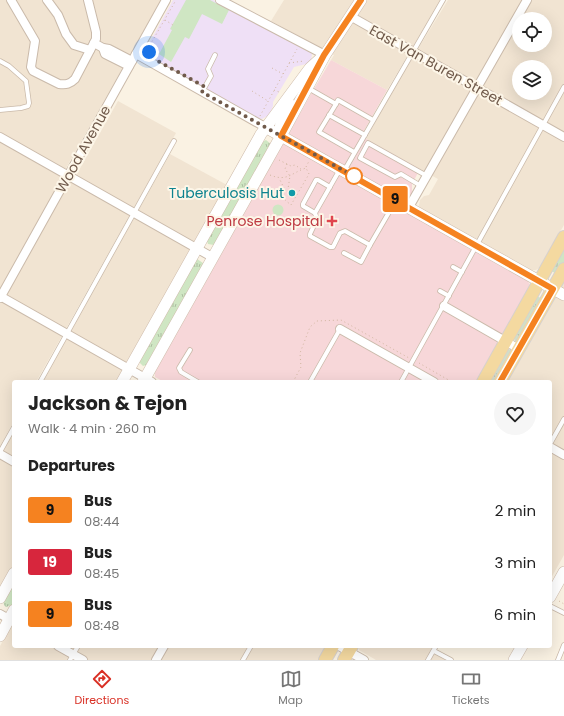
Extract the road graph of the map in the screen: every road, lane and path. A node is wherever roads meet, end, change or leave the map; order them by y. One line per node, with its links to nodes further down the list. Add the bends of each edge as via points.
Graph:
1 (11, 0): 13 (street, via 35,41 31,67 33,71 59,84 67,85 75,79)
2 (48, 0): 13 (street, via 74,45)
3 (88, 0): 13 (street, via 96,32)
4 (166, 0): 20 (street, Wood Avenue)
5 (176, 0): 11 (path)
6 (220, 0): 18 (street)
7 (361, 0): 10 (main road)
8 (443, 0): 16 (lane)
9 (527, 0): 27 (street)
10 (350, 16): 16 (street, East Van Buren Street); 18 (main road)
11 (165, 20): 12 (path); 15 (path)
12 (173, 25)
13 (92, 47): 20 (street, via 103,48 105,54)
14 (298, 47): 22 (path)
15 (148, 49)
16 (413, 51): 27 (street, East Van Buren Street); 37 (lane)
17 (216, 55): 30 (lane, via 208,69 210,76)
18 (324, 55): 25 (main road, via 310,68)
19 (0, 61): 34 (lane, via 26,81 29,103 28,106 21,108)
20 (132, 61): 30 (street); 53 (street, Wood Avenue)
21 (304, 61): 22 (path)
22 (289, 63): 24 (path)
23 (272, 68): 24 (path)
24 (283, 74): 28 (path)
25 (304, 85): 33 (lane); 39 (main road); 41 (main road, via 281,121)
26 (564, 86): 38 (lane)
27 (477, 88): 38 (street, East Van Buren Street); 55 (street)
28 (274, 90): 31 (path); 32 (path)
29 (252, 91): 32 (path)
30 (202, 92): 39 (street)
31 (279, 92)
32 (268, 100): 36 (path)
33 (336, 104): 35 (lane); 37 (lane, via 338,100)
34 (0, 110)
35 (329, 115): 40 (lane); 45 (lane, via 320,132)
36 (259, 117)
37 (373, 120): 40 (lane)
38 (542, 125): 43 (street, East Van Buren Street); 68 (lane)
39 (266, 128): 41 (main road); 69 (main road)
40 (364, 135): 45 (lane)
41 (281, 136): 51 (main road); 71 (main road)
42 (0, 137): 53 (street)
43 (564, 137)
44 (174, 141): 64 (lane)
45 (354, 152): 51 (lane)
46 (279, 160): 48 (path)
47 (309, 160): 49 (path)
48 (287, 164): 50 (path, via 295,165); 54 (path, via 285,169)
49 (305, 168): 50 (path); 61 (path, via 309,174)
50 (302, 170): 54 (path)
51 (342, 170): 58 (lane); 62 (main road)
52 (270, 175): 56 (path)
53 (69, 176): 64 (street); 80 (street, Wood Avenue)
54 (290, 176): 56 (path); 59 (path)
55 (427, 176): 57 (street); 57 (lane, via 368,144 360,158 395,177 401,174)
56 (279, 178): 60 (path)
57 (421, 186): 63 (street)
58 (330, 187): 65 (lane); 65 (lane, via 316,180 303,206)
59 (288, 189): 60 (path); 61 (path)
60 (284, 190): 61 (path, via 286,200 291,205)
61 (296, 196)
62 (396, 200): 63 (main road); 67 (lane)
63 (409, 207): 68 (main road)
64 (134, 213): 69 (street); 83 (lane)
65 (315, 213): 67 (lane, via 317,219 310,236 334,248 340,233 345,231)
66 (564, 237): 75 (main road)
67 (370, 245): 70 (lane, via 361,262)
68 (477, 246): 74 (lane); 75 (main road)
69 (196, 248): 71 (street); 88 (main road)
70 (344, 253)
71 (212, 257): 92 (main road)
72 (453, 267): 74 (lane)
73 (564, 269): 76 (main road)
74 (462, 272): 79 (lane)
75 (539, 282): 76 (main road); 84 (main road)
76 (553, 289): 78 (main road); 85 (main road)
77 (440, 291): 79 (lane)
78 (564, 295)
79 (449, 296): 81 (lane)
80 (0, 297): 83 (street)
81 (444, 306): 84 (street); 87 (lane)
82 (340, 329): 87 (street); 94 (lane)
83 (67, 334): 88 (street); 89 (lane)
84 (506, 342): 85 (street); 97 (main road)
85 (519, 349): 98 (main road)
86 (190, 350): 93 (lane, via 179,368)
87 (409, 368): 95 (lane); 96 (street)
88 (129, 369): 90 (main road); 91 (street)
89 (41, 380)
90 (123, 380)
91 (146, 380)
92 (148, 380)
93 (195, 380)
94 (311, 380)
95 (402, 380)
96 (430, 380)
97 (483, 380)
98 (501, 380)
99 (564, 419): 101 (lane)
100 (12, 431): 103 (lane)
101 (552, 442)
102 (552, 447): 104 (street)
103 (0, 453): 105 (street)
104 (564, 455)
105 (12, 461)
106 (564, 572): 109 (main road)
107 (12, 577): 108 (main road)
108 (0, 598)
109 (555, 599): 110 (path)
110 (564, 604)
111 (552, 607): 112 (lane)
112 (564, 613)
113 (9, 616): 114 (main road)
114 (0, 636)
115 (564, 645): 132 (lane)
116 (60, 648): 124 (street)
117 (77, 648): 124 (lane)
118 (163, 648): 126 (street)
119 (250, 648): 127 (lane)
120 (332, 648): 128 (main road)
121 (435, 648): 123 (lane)
122 (346, 651): 129 (street)
123 (434, 651): 130 (lane); 131 (lane)
124 (71, 657): 125 (street)
125 (83, 660)
126 (156, 660)
127 (243, 660)
128 (325, 660)
129 (364, 660)
130 (428, 660)
131 (451, 660)
132 (558, 660)

